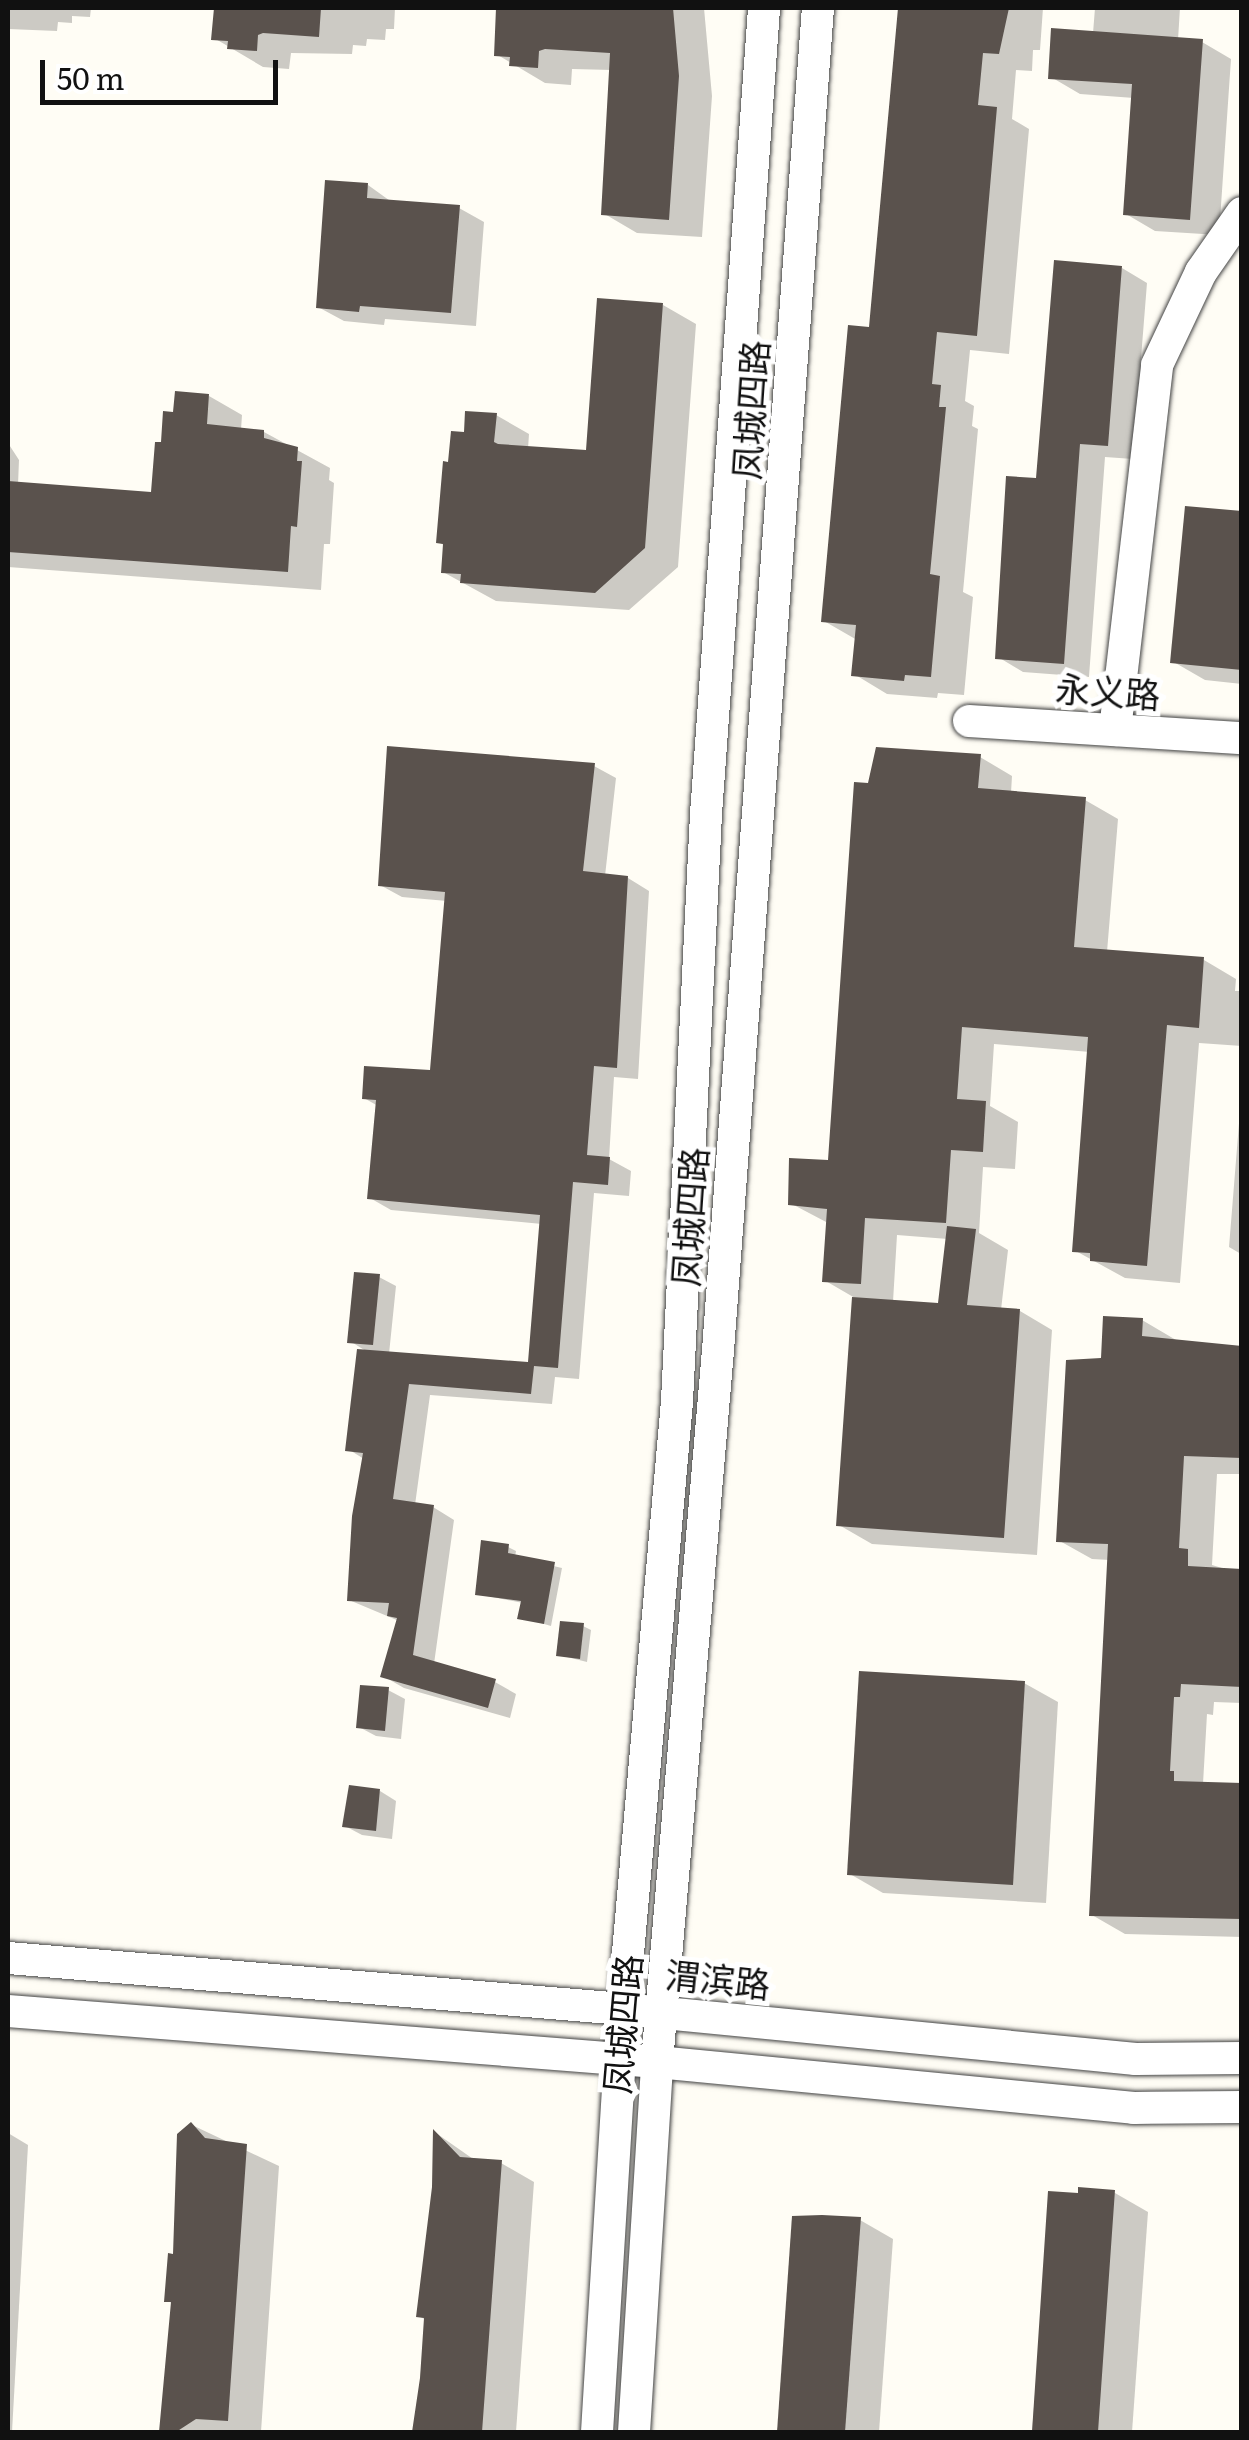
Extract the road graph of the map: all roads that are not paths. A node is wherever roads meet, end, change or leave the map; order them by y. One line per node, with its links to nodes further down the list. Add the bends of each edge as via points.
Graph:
1 (764, 8): 8 (street, 凤城四路, via 706,814 677,1401)
2 (818, 8): 10 (street, 凤城四路)
3 (1242, 213): 5 (street, via 1201,272 1157,365)
4 (969, 721): 5 (street, 永义路)
5 (1115, 730): 6 (street, 永义路)
6 (1242, 738)
7 (8, 1958): 8 (street, 渭滨路)
8 (623, 2008): 10 (street, 渭滨路); 12 (street, 凤城四路)
9 (8, 2010): 12 (street)
10 (662, 2014): 11 (street, 渭滨路, via 1136,2058); 13 (street, 凤城四路)
11 (1242, 2058)
12 (620, 2059): 13 (street); 15 (street, 凤城四路)
13 (658, 2062): 14 (street, via 1134,2108); 16 (street, 凤城四路)
14 (1242, 2107)
15 (598, 2432)
16 (634, 2432)

